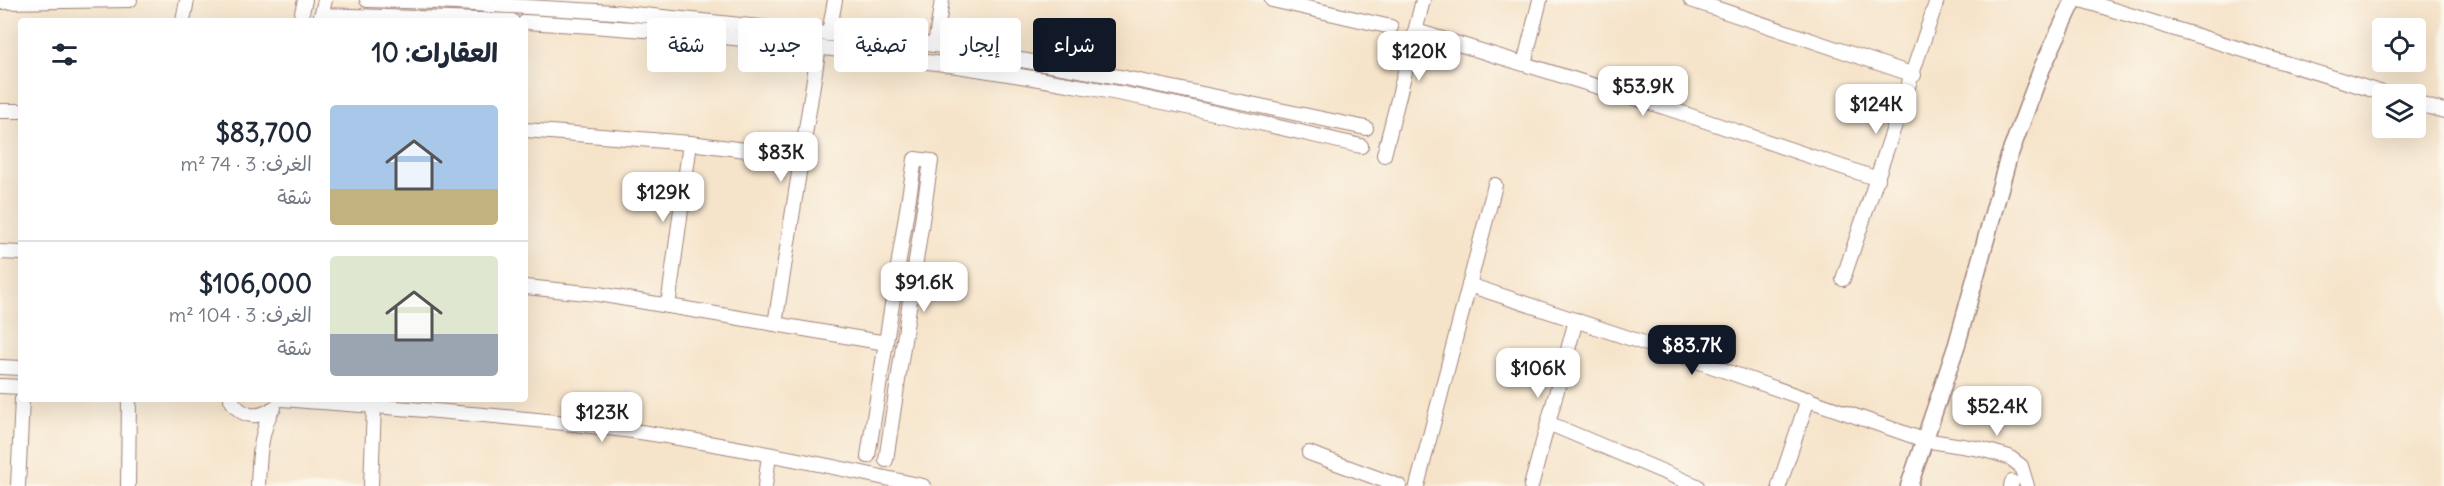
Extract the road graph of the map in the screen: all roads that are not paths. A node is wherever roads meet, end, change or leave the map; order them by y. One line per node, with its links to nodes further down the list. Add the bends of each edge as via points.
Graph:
1 (130, 0): 17 (street)
2 (187, 0): 19 (street)
3 (305, 0): 20 (street)
4 (325, 0): 21 (street)
5 (366, 0): 6 (street)
6 (384, 0): 16 (street); 18 (street)
7 (835, 0): 26 (street)
8 (942, 0): 28 (street)
9 (1272, 0): 24 (street)
10 (1424, 0): 25 (street)
11 (1540, 0): 30 (street)
12 (1691, 0): 32 (street)
13 (1937, 0): 32 (street)
14 (2074, 0): 70 (main road, via 2042,68 2008,159 1957,344)
15 (2082, 0): 33 (street)
16 (439, 1): 26 (street, via 614,12)
17 (0, 2)
18 (382, 17): 21 (street); 22 (street)
19 (184, 18)
20 (301, 18)
21 (320, 18)
22 (414, 18)
23 (528, 22): 27 (street)
24 (1391, 27)
25 (1416, 31): 30 (street); 44 (street)
26 (829, 33): 28 (street)
27 (738, 38)
28 (935, 45): 38 (street)
29 (822, 47): 41 (street, via 1098,89)
30 (1524, 64): 46 (street)
31 (815, 72): 45 (street)
32 (1914, 75): 46 (street)
33 (2372, 90)
34 (2426, 106): 37 (street)
35 (0, 111): 36 (street)
36 (18, 111)
37 (2444, 111)
38 (1315, 117): 39 (street); 41 (street)
39 (1366, 128)
40 (528, 130): 42 (street)
41 (1310, 135): 43 (street)
42 (690, 143): 45 (street); 53 (street)
43 (1361, 146)
44 (1384, 155)
45 (801, 157): 55 (street)
46 (1878, 179): 50 (street)
47 (1495, 185): 51 (street)
48 (0, 252): 49 (street)
49 (18, 254)
50 (1843, 279)
51 (1469, 285): 54 (street); 83 (street)
52 (528, 286): 53 (street)
53 (668, 306): 55 (street)
54 (1576, 320): 61 (street); 69 (street)
55 (775, 324): 56 (street)
56 (886, 344): 66 (street); 67 (street, via 915,159 931,161)
57 (0, 367): 58 (street)
58 (18, 368)
59 (0, 386): 60 (street)
60 (18, 387)
61 (1808, 399): 70 (street); 86 (street)
62 (22, 402): 76 (street)
63 (129, 402): 77 (street)
64 (233, 402): 65 (street, via 250,415 262,415)
65 (278, 402): 68 (street); 78 (street, via 262,437)
66 (876, 402): 67 (street); 73 (street)
67 (894, 405): 74 (street)
68 (374, 406): 72 (street, via 583,425); 79 (street)
69 (1548, 423): 84 (street); 85 (street)
70 (1924, 440): 87 (main road); 88 (street, via 2014,459 2021,466)
71 (1309, 453): 82 (street)
72 (769, 455): 75 (street); 80 (street)
73 (868, 456)
74 (886, 460)
75 (876, 481): 81 (street)
76 (18, 486)
77 (128, 486)
78 (258, 486)
79 (371, 486)
80 (765, 486)
81 (923, 486)
82 (1399, 486)
83 (1417, 486)
84 (1531, 486)
85 (1697, 486)
86 (1779, 486)
87 (1909, 486)
88 (2027, 486)

